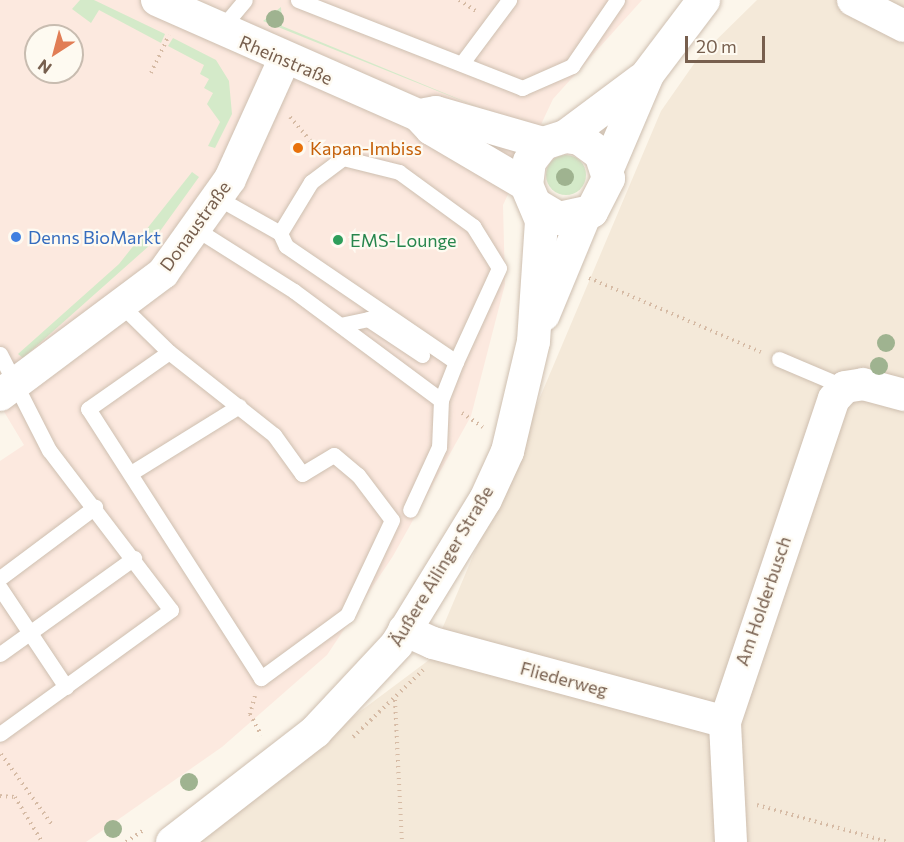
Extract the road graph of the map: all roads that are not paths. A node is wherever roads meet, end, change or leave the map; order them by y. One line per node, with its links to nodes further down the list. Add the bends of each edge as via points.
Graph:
1 (156, 0): 9 (street, Rheinstraße)
2 (245, 0): 9 (lane)
3 (298, 0): 11 (lane)
4 (509, 0): 11 (lane)
5 (617, 0): 11 (lane, via 572,66 522,88)
6 (703, 0): 12 (main road)
7 (853, 0): 8 (street)
8 (904, 26)
9 (219, 31): 10 (street, Rheinstraße)
10 (284, 60): 13 (street, Rheinstraße); 17 (street, Donaustraße)
11 (462, 63)
12 (646, 74): 14 (main road); 15 (main road)
13 (418, 115): 14 (street, Rheinstraße, via 436,112); 16 (street, Rheinstraße, via 431,129)
14 (554, 140): 15 (main road, via 591,144); 16 (main road, via 529,161)
15 (607, 168): 18 (main road, via 606,190)
16 (531, 195): 18 (main road, via 558,218); 23 (main road, via 541,220)
17 (218, 198): 19 (street, Donaustraße); 20 (lane)
18 (584, 215): 23 (main road)
19 (196, 229): 21 (street, Donaustraße, via 163,273); 22 (lane)
20 (280, 233): 28 (lane, via 286,246); 28 (lane, via 311,182 343,158 399,172 473,226 499,268)
21 (121, 305): 24 (lane); 30 (street, Donaustraße)
22 (340, 325): 26 (lane, via 368,319); 32 (lane)
23 (532, 341): 40 (main road, Äußere Ailinger Straße, via 507,451 485,499)
24 (169, 352): 33 (lane); 34 (lane, via 88,409)
25 (0, 354): 30 (lane)
26 (422, 355)
27 (779, 359): 29 (lane)
28 (456, 362): 32 (lane)
29 (854, 386): 31 (street); 44 (street, Am Holderbusch, via 834,399)
30 (9, 389): 35 (lane)
31 (904, 395)
32 (441, 400): 36 (lane, via 439,447)
33 (239, 406): 34 (lane); 34 (lane, via 274,435 302,474 334,455 358,475 392,520 348,615 261,678)
34 (131, 473)
35 (94, 507): 37 (lane); 38 (lane)
36 (411, 510)
37 (134, 558): 41 (lane); 43 (lane, via 171,610)
38 (0, 578)
39 (0, 588): 41 (lane)
40 (404, 630): 44 (street, Fliederweg, via 434,643); 46 (main road, Äußere Ailinger Straße, via 315,731)
41 (30, 633): 42 (lane); 43 (lane)
42 (0, 654)
43 (66, 687): 45 (lane)
44 (725, 722): 47 (street, Am Holderbusch)
45 (0, 734)
46 (172, 842)
47 (731, 842)

